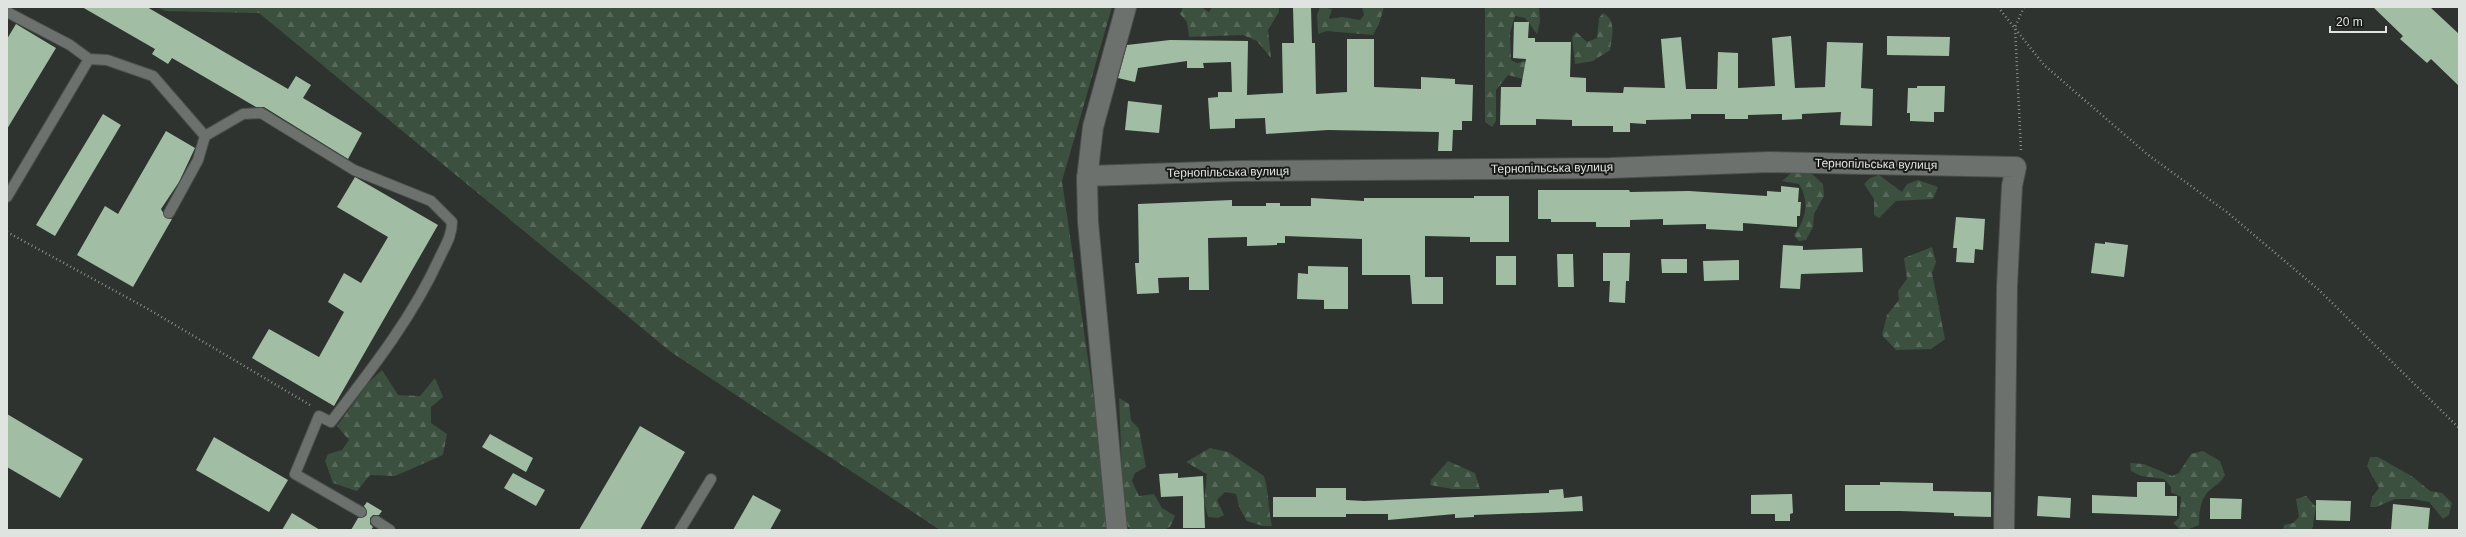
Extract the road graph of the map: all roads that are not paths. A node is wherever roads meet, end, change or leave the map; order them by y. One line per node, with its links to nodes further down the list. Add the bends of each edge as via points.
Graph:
1 (1126, 7): 5 (street, via 1093,127)
2 (7, 12): 3 (lane, via 70,45)
3 (90, 59): 4 (lane, via 107,60 153,76); 6 (lane)
4 (205, 136): 7 (lane, via 198,160); 9 (lane, via 243,114 261,113 354,170 431,201 452,222 452,234 404,324 331,422 319,416 295,474)
5 (1087, 176): 13 (street, via 1088,222); 14 (street, Тернопільська вулиця, via 1236,171 1610,168 1770,162 2016,167 2012,186 2007,286)
6 (7, 197)
7 (169, 213)
8 (710, 479): 12 (lane)
9 (361, 512)
10 (376, 521): 11 (lane)
11 (390, 530)
12 (680, 530)
13 (1117, 530)
14 (2004, 530)

